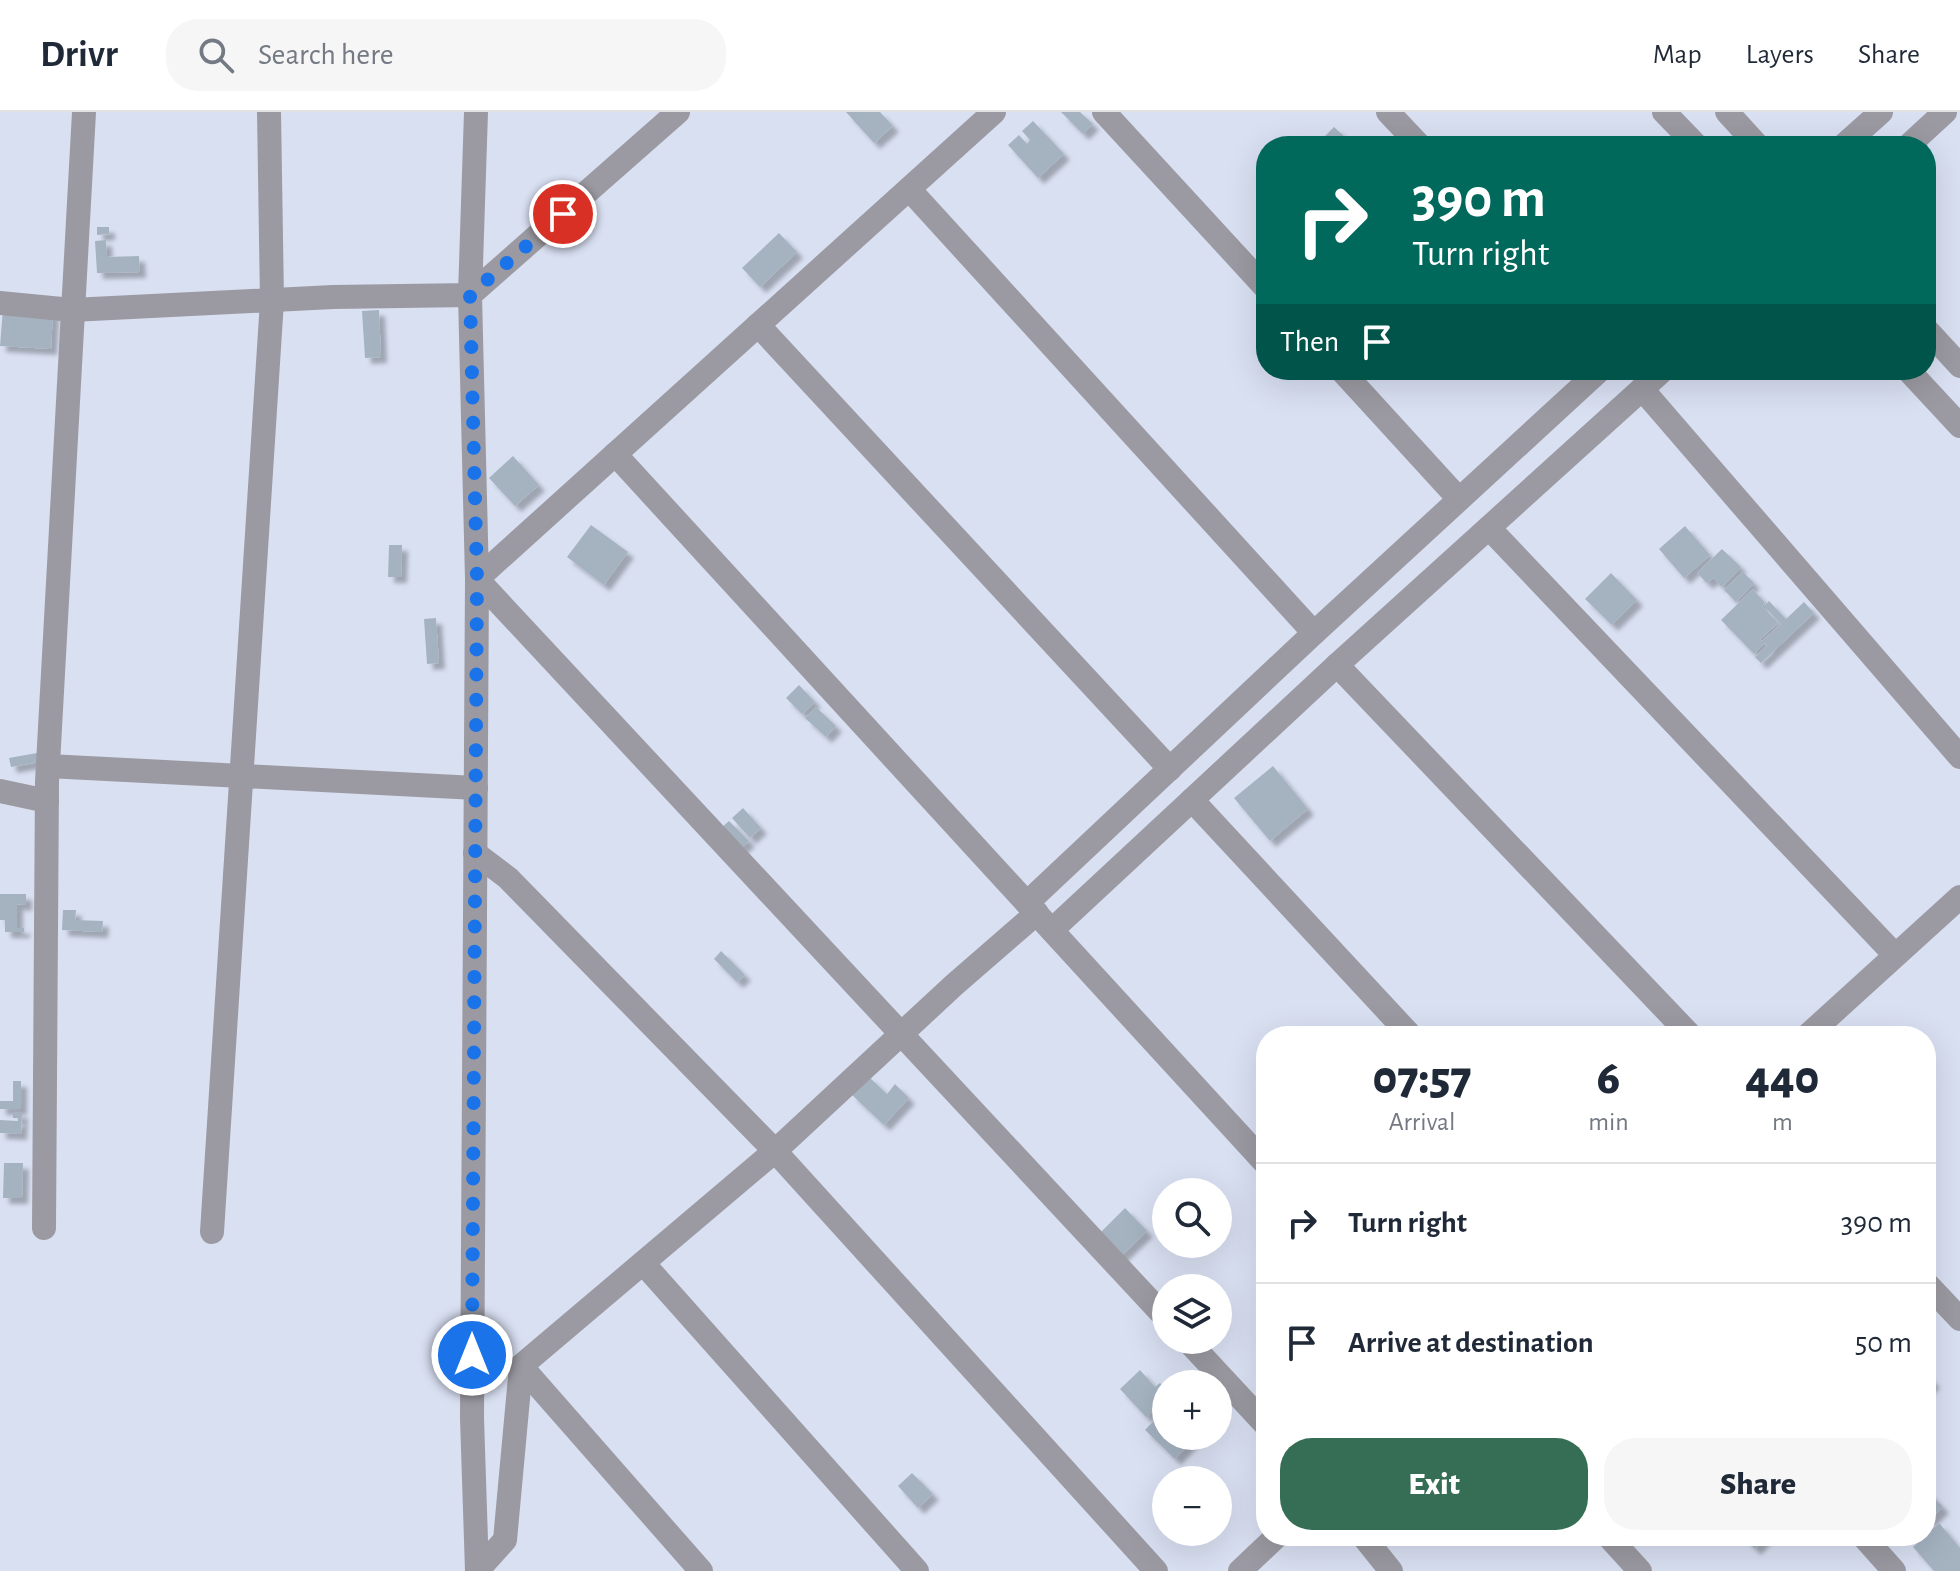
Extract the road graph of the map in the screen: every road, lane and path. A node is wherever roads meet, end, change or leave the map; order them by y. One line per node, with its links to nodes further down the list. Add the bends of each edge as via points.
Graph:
1 (84, 112): 22 (street)
2 (269, 112): 20 (street)
3 (476, 112): 19 (street)
4 (678, 112): 19 (street)
5 (994, 112): 17 (street)
6 (1104, 112): 18 (street)
7 (1388, 112): 12 (street)
8 (1664, 112): 13 (street)
9 (1727, 112): 14 (street)
10 (1881, 112): 15 (street)
11 (1945, 112): 16 (street)
12 (1411, 136)
13 (1687, 136)
14 (1749, 136)
15 (1854, 136)
16 (1919, 136)
17 (909, 189): 23 (street); 36 (street)
18 (1256, 277)
19 (470, 295): 20 (street); 35 (street)
20 (272, 301): 22 (street); 41 (street)
21 (0, 303): 22 (street)
22 (72, 310): 39 (street)
23 (758, 325): 32 (street); 40 (street)
24 (1936, 340): 25 (street)
25 (1960, 366)
26 (1350, 380): 33 (street)
27 (1589, 380): 33 (street)
28 (1652, 380): 30 (street)
29 (1917, 380): 31 (street)
30 (1642, 389): 34 (street); 38 (street)
31 (1960, 426)
32 (615, 454): 35 (street); 48 (street)
33 (1459, 499): 36 (street)
34 (1489, 528): 37 (street); 49 (street)
35 (477, 579): 42 (street); 53 (street)
36 (1314, 633): 40 (street)
37 (1337, 665): 44 (street); 51 (street)
38 (1960, 757)
39 (48, 766): 41 (street); 45 (street)
40 (1170, 769): 48 (street)
41 (242, 776): 42 (street); 57 (street)
42 (476, 788): 46 (street)
43 (0, 791): 45 (street)
44 (1192, 800): 48 (street); 50 (street)
45 (47, 801): 56 (street)
46 (475, 853): 54 (street, via 508,878); 63 (street, via 472,1418 477,1571 505,1540)
47 (1960, 897): 49 (street)
48 (1039, 915): 53 (street); 55 (street)
49 (1895, 955): 52 (street)
50 (1402, 1026)
51 (1681, 1026)
52 (1818, 1026)
53 (901, 1034): 54 (street); 60 (street)
54 (775, 1151): 58 (street); 71 (street)
55 (1256, 1153)
56 (44, 1228)
57 (212, 1232)
58 (643, 1263): 63 (street); 70 (street)
59 (1936, 1294): 61 (street)
60 (1152, 1303)
61 (1960, 1319)
62 (1200, 1354): 64 (street)
63 (521, 1366): 69 (street)
64 (1256, 1414)
65 (1266, 1546): 72 (street)
66 (1371, 1546): 73 (street)
67 (1617, 1546): 74 (street)
68 (1872, 1546): 75 (street)
69 (701, 1571)
70 (917, 1571)
71 (1156, 1571)
72 (1240, 1571)
73 (1391, 1571)
74 (1640, 1571)
75 (1894, 1571)

